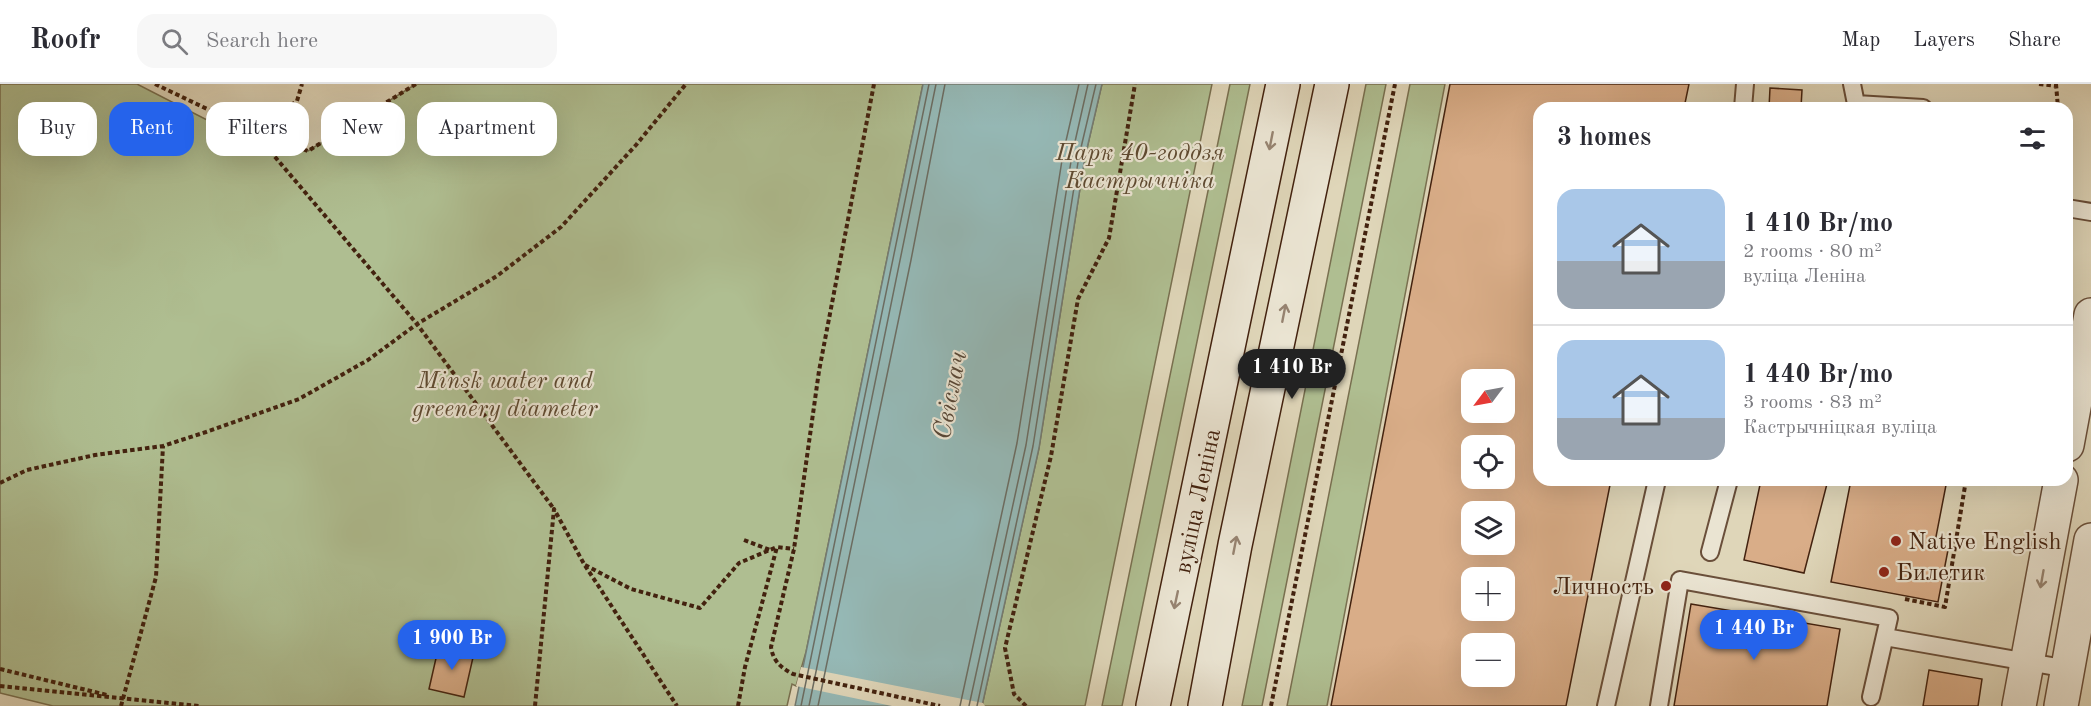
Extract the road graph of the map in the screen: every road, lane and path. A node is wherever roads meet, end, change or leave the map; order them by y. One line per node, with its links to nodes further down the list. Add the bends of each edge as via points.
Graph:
1 (155, 84): 18 (path)
2 (302, 84): 14 (path)
3 (416, 84): 19 (path)
4 (686, 84): 24 (path, via 561,227 497,276)
5 (874, 84): 36 (path, via 819,371)
6 (1136, 84): 54 (path, via 1109,238 1078,299 1051,456 1005,648 1014,694)
7 (1283, 84): 55 (main road, вуліца Леніна, one-way to 55)
8 (1332, 84): 56 (main road, вуліца Леніна, one-way to 8)
9 (1395, 84): 57 (path)
10 (1745, 84): 15 (lane)
11 (1852, 84): 16 (lane)
12 (2039, 84): 13 (path)
13 (2057, 85): 17 (path)
14 (296, 102)
15 (1744, 102)
16 (1855, 102)
17 (2058, 102)
18 (206, 108)
19 (309, 150)
20 (274, 156): 24 (path)
21 (2073, 209): 22 (lane)
22 (2091, 212)
23 (2091, 315): 25 (main road)
24 (417, 324): 26 (path, via 368,360 299,399); 32 (path)
25 (2073, 412)
26 (163, 446): 27 (path, via 84,458 27,471); 47 (path, via 156,577)
27 (0, 483)
28 (1656, 486): 58 (lane)
29 (1727, 486): 38 (lane)
30 (1965, 486): 40 (path, via 1946,607)
31 (2060, 486): 42 (main road, one-way to 42)
32 (554, 509): 39 (path); 50 (path)
33 (744, 540): 37 (path)
34 (2091, 540): 44 (main road)
35 (777, 547): 36 (path); 37 (path); 52 (path)
36 (794, 549): 53 (path, via 771,647 781,668 798,676)
37 (770, 550): 39 (path, via 739,563 700,608 631,588)
38 (1710, 552)
39 (584, 564): 51 (path)
40 (1893, 597)
41 (1885, 637): 42 (lane); 46 (lane); 59 (lane, via 1889,618 1680,580)
42 (2027, 662): 44 (lane); 60 (main road)
43 (0, 669): 47 (path)
44 (2068, 669): 61 (main road)
45 (0, 686): 47 (path)
46 (1871, 697)
47 (122, 698): 48 (path); 49 (path)
48 (121, 706)
49 (199, 706)
50 (535, 706)
51 (676, 706)
52 (738, 706)
53 (940, 706)
54 (1026, 706)
55 (1153, 706)
56 (1205, 706)
57 (1271, 706)
58 (1606, 706)
59 (1659, 706)
60 (2019, 706)
61 (2061, 706)

